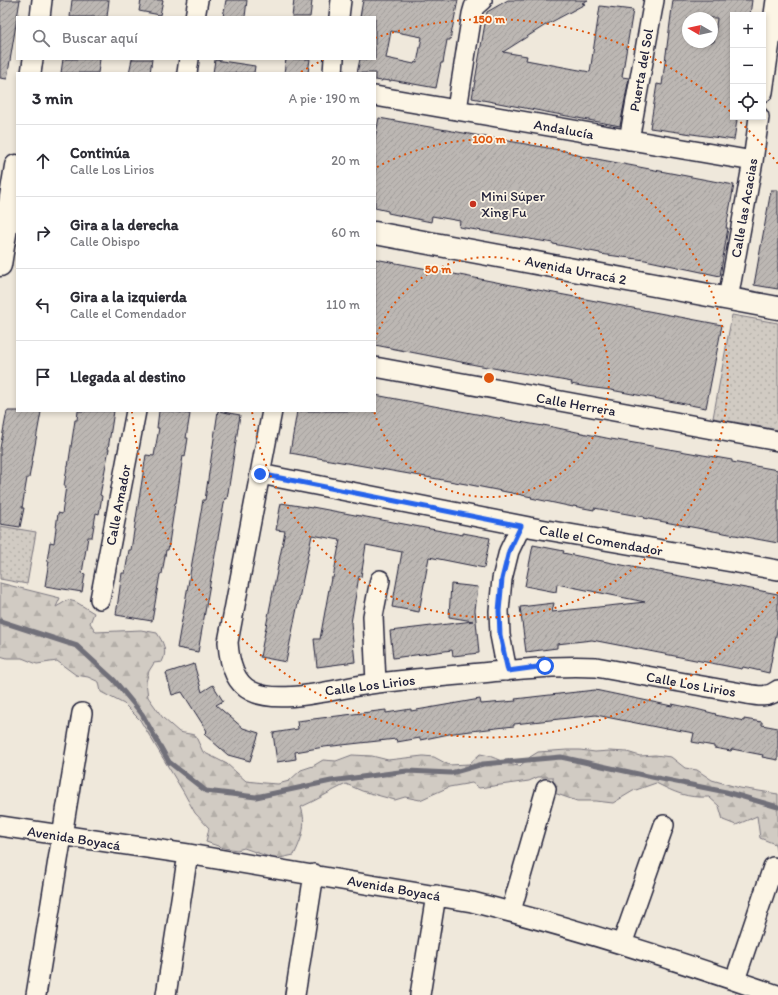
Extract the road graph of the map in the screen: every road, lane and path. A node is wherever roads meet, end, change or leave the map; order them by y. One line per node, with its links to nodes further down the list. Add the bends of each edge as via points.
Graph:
1 (42, 0): 7 (street)
2 (198, 0): 8 (street)
3 (342, 0): 9 (street)
4 (482, 0): 18 (street, via 474,7 472,14)
5 (654, 0): 20 (street, Puerta del Sol)
6 (776, 0): 16 (street)
7 (40, 16)
8 (195, 16)
9 (339, 16)
10 (33, 60): 13 (street)
11 (189, 60): 14 (street)
12 (334, 60): 15 (street)
13 (31, 72)
14 (187, 72)
15 (333, 72)
16 (764, 84)
17 (376, 96): 18 (street, Andalucía)
18 (457, 109): 20 (street, Andalucía)
19 (759, 120): 21 (street, Calle las Acacias)
20 (628, 140): 21 (street, Andalucía)
21 (753, 161): 25 (street, Calle las Acacias)
22 (13, 164): 24 (street)
23 (376, 233): 25 (street, Avenida Urracá 2)
24 (0, 265)
25 (728, 299): 26 (street, Avenida Urracá 2)
26 (778, 308)
27 (376, 367): 30 (street, Calle Herrera)
28 (136, 412): 35 (street, Calle Amador)
29 (272, 412): 31 (street, Calle Los Lirios)
30 (778, 440)
31 (260, 474): 32 (street, Calle el Comendador); 37 (street, Calle Los Lirios, via 228,642 233,671 250,691 282,698)
32 (521, 526): 33 (street, Calle el Comendador); 36 (street, via 509,551 502,579 499,611 500,635)
33 (778, 570)
34 (380, 580): 37 (street, via 373,616)
35 (100, 600)
36 (508, 671): 37 (street, Calle Los Lirios); 38 (street, Calle Los Lirios, via 545,666 596,667 760,696 770,695)
37 (376, 683)
38 (778, 690)
39 (82, 713): 43 (street)
40 (546, 789): 48 (street)
41 (664, 825): 49 (street)
42 (0, 826): 43 (street, Avenida Boyacá)
43 (61, 836): 44 (street, Avenida Boyacá); 51 (street)
44 (188, 854): 46 (street, Avenida Boyacá); 52 (street)
45 (773, 867): 50 (street)
46 (314, 874): 47 (street, Avenida Boyacá); 53 (street)
47 (436, 895): 48 (street, Avenida Boyacá); 54 (street)
48 (511, 912): 49 (street, Avenida Boyacá)
49 (622, 944): 50 (street, Avenida Boyacá)
50 (735, 980): 55 (street, Avenida Boyacá)
51 (36, 995)
52 (166, 995)
53 (295, 995)
54 (420, 995)
55 (777, 995)

